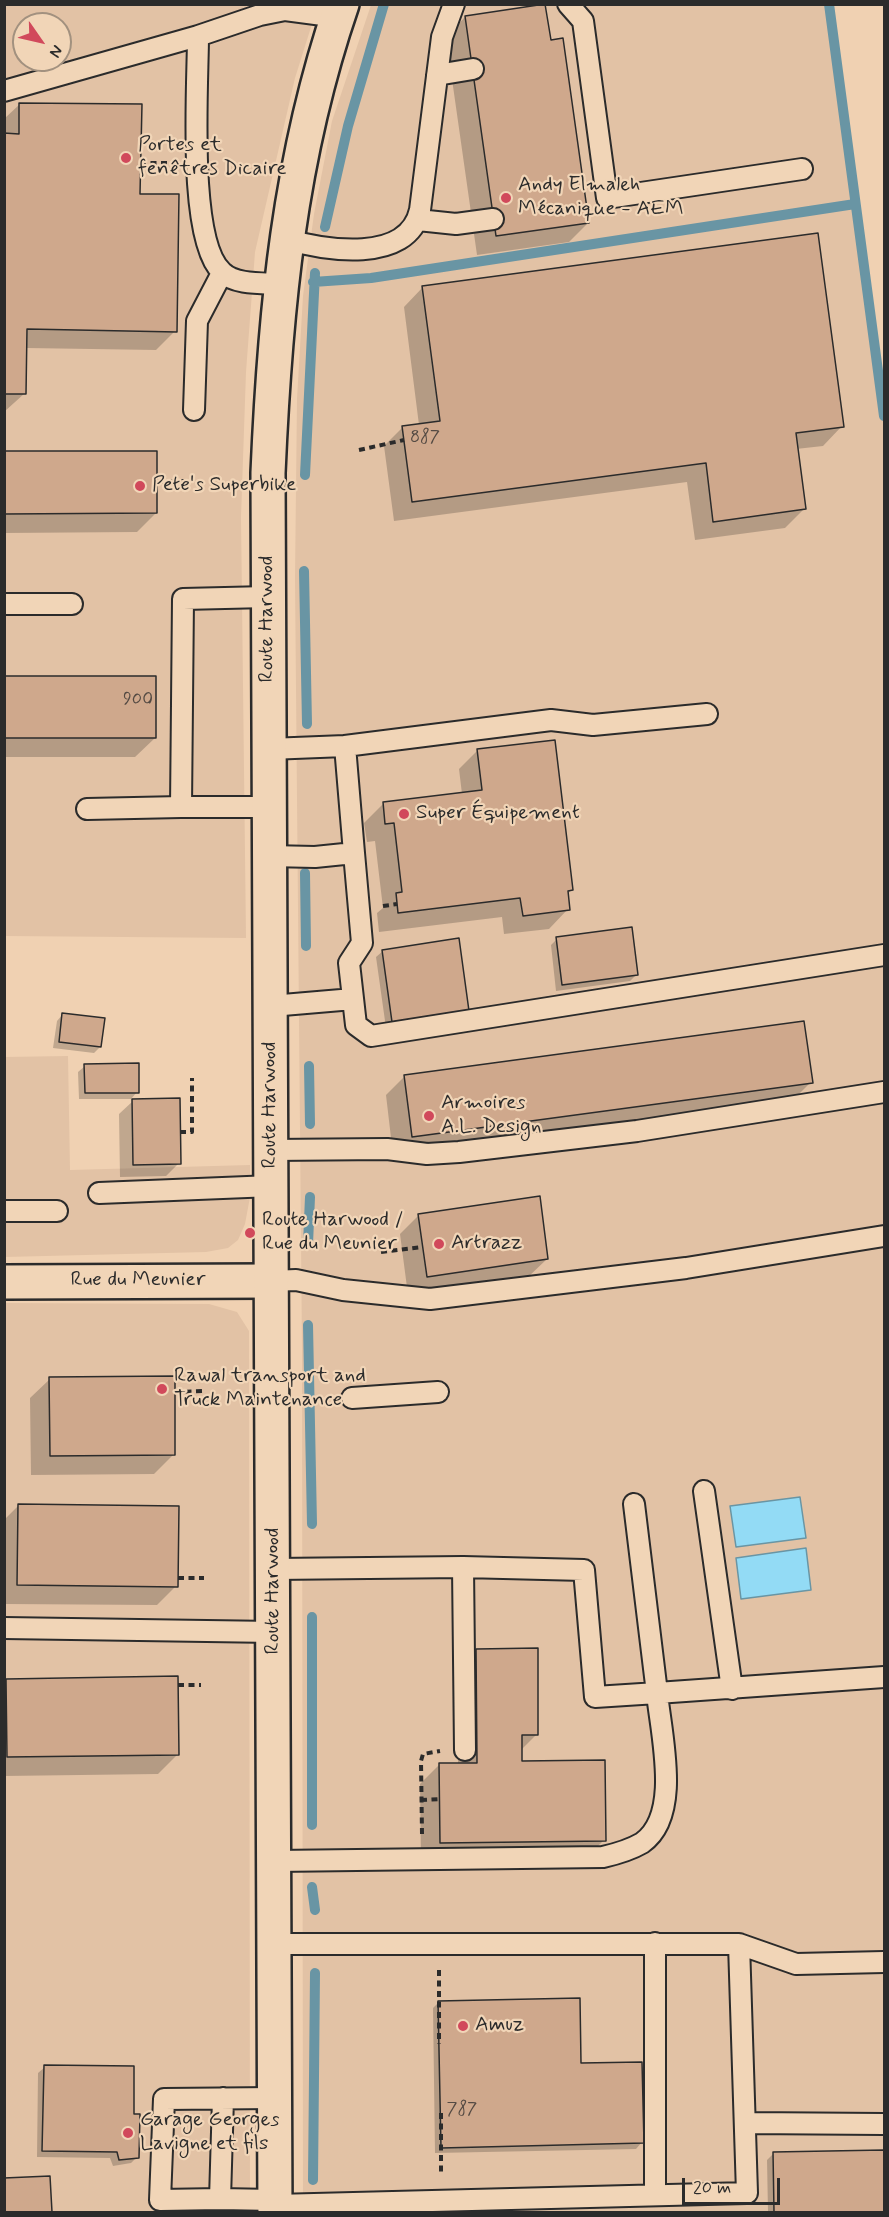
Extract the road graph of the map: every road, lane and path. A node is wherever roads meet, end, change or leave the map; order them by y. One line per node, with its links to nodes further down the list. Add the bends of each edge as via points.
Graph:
1 (454, 4): 6 (lane, via 442,37)
2 (568, 4): 8 (lane, via 583,21 607,198)
3 (340, 11): 4 (lane, via 285,10); 11 (main road, Route Harwood, via 303,142)
4 (198, 36): 7 (lane); 12 (lane, via 198,195 208,245)
5 (472, 69): 6 (lane)
6 (437, 75): 10 (lane)
7 (4, 91)
8 (802, 169)
9 (493, 219): 10 (lane, via 456,224)
10 (418, 220): 11 (lane, via 399,240 381,246 327,249)
11 (285, 239): 13 (main road, Route Harwood)
12 (222, 273): 13 (lane, via 241,281); 14 (lane, via 197,321)
13 (280, 284): 19 (main road, Route Harwood, via 269,461)
14 (194, 410)
15 (404, 440): 16 (path)
16 (359, 450)
17 (186, 481): 18 (path)
18 (157, 482)
19 (267, 597): 24 (main road, Route Harwood); 25 (lane, via 183,599)
20 (4, 604): 21 (lane)
21 (72, 604)
22 (707, 714): 23 (lane, via 593,725 551,720)
23 (345, 746): 24 (lane); 28 (lane)
24 (269, 750): 26 (main road, Route Harwood)
25 (181, 807): 26 (lane); 27 (lane)
26 (269, 807): 29 (main road, Route Harwood)
27 (87, 809)
28 (354, 853): 29 (lane); 31 (lane, via 362,943 349,963)
29 (269, 856): 32 (main road, Route Harwood)
30 (885, 955): 31 (lane, via 371,1036 357,1025)
31 (353, 999): 32 (lane)
32 (270, 1006): 36 (main road, Route Harwood)
33 (192, 1078): 35 (path, via 192,1132)
34 (885, 1092): 36 (lane, via 637,1131 459,1152)
35 (180, 1132)
36 (272, 1149): 37 (main road, Route Harwood)
37 (272, 1186): 38 (lane); 44 (main road, Route Harwood)
38 (99, 1193)
39 (4, 1211): 40 (lane)
40 (57, 1211)
41 (885, 1236): 44 (lane, via 686,1268 430,1299)
42 (422, 1247): 43 (path)
43 (381, 1252)
44 (272, 1281): 45 (main road, Rue du Meunier); 53 (main road, Route Harwood)
45 (4, 1282)
46 (203, 1391): 47 (path)
47 (175, 1392)
48 (438, 1392): 49 (lane)
49 (351, 1398)
50 (704, 1491): 61 (lane)
51 (634, 1504): 62 (lane)
52 (463, 1567): 53 (lane); 62 (lane, via 584,1570 595,1697); 63 (lane)
53 (274, 1569): 57 (main road, Route Harwood)
54 (178, 1578): 55 (path)
55 (204, 1578)
56 (4, 1628): 57 (lane)
57 (274, 1632): 68 (main road, Route Harwood)
58 (885, 1677): 61 (lane)
59 (178, 1685): 60 (path)
60 (201, 1685)
61 (732, 1689): 62 (lane)
62 (657, 1693): 68 (lane, via 665,1809 642,1842 622,1852 603,1857)
63 (465, 1750)
64 (429, 1752): 66 (path, via 423,1754 421,1761)
65 (440, 1799): 66 (path)
66 (421, 1800): 67 (path)
67 (422, 1842)
68 (275, 1862): 70 (main road, Route Harwood)
69 (655, 1943): 70 (lane); 71 (lane); 81 (lane)
70 (274, 1944): 76 (main road, Route Harwood)
71 (739, 1944): 72 (lane, via 796,1964); 78 (lane)
72 (885, 1962)
73 (438, 2001): 74 (path)
74 (439, 2044)
75 (223, 2098): 76 (lane); 82 (lane); 82 (lane, via 164,2099 160,2200)
76 (274, 2098): 83 (main road, Route Harwood)
77 (441, 2113): 80 (path)
78 (745, 2123): 79 (lane); 81 (lane, via 747,2193)
79 (885, 2124)
80 (441, 2148)
81 (655, 2195): 83 (lane)
82 (220, 2199): 83 (lane)
83 (275, 2206)

